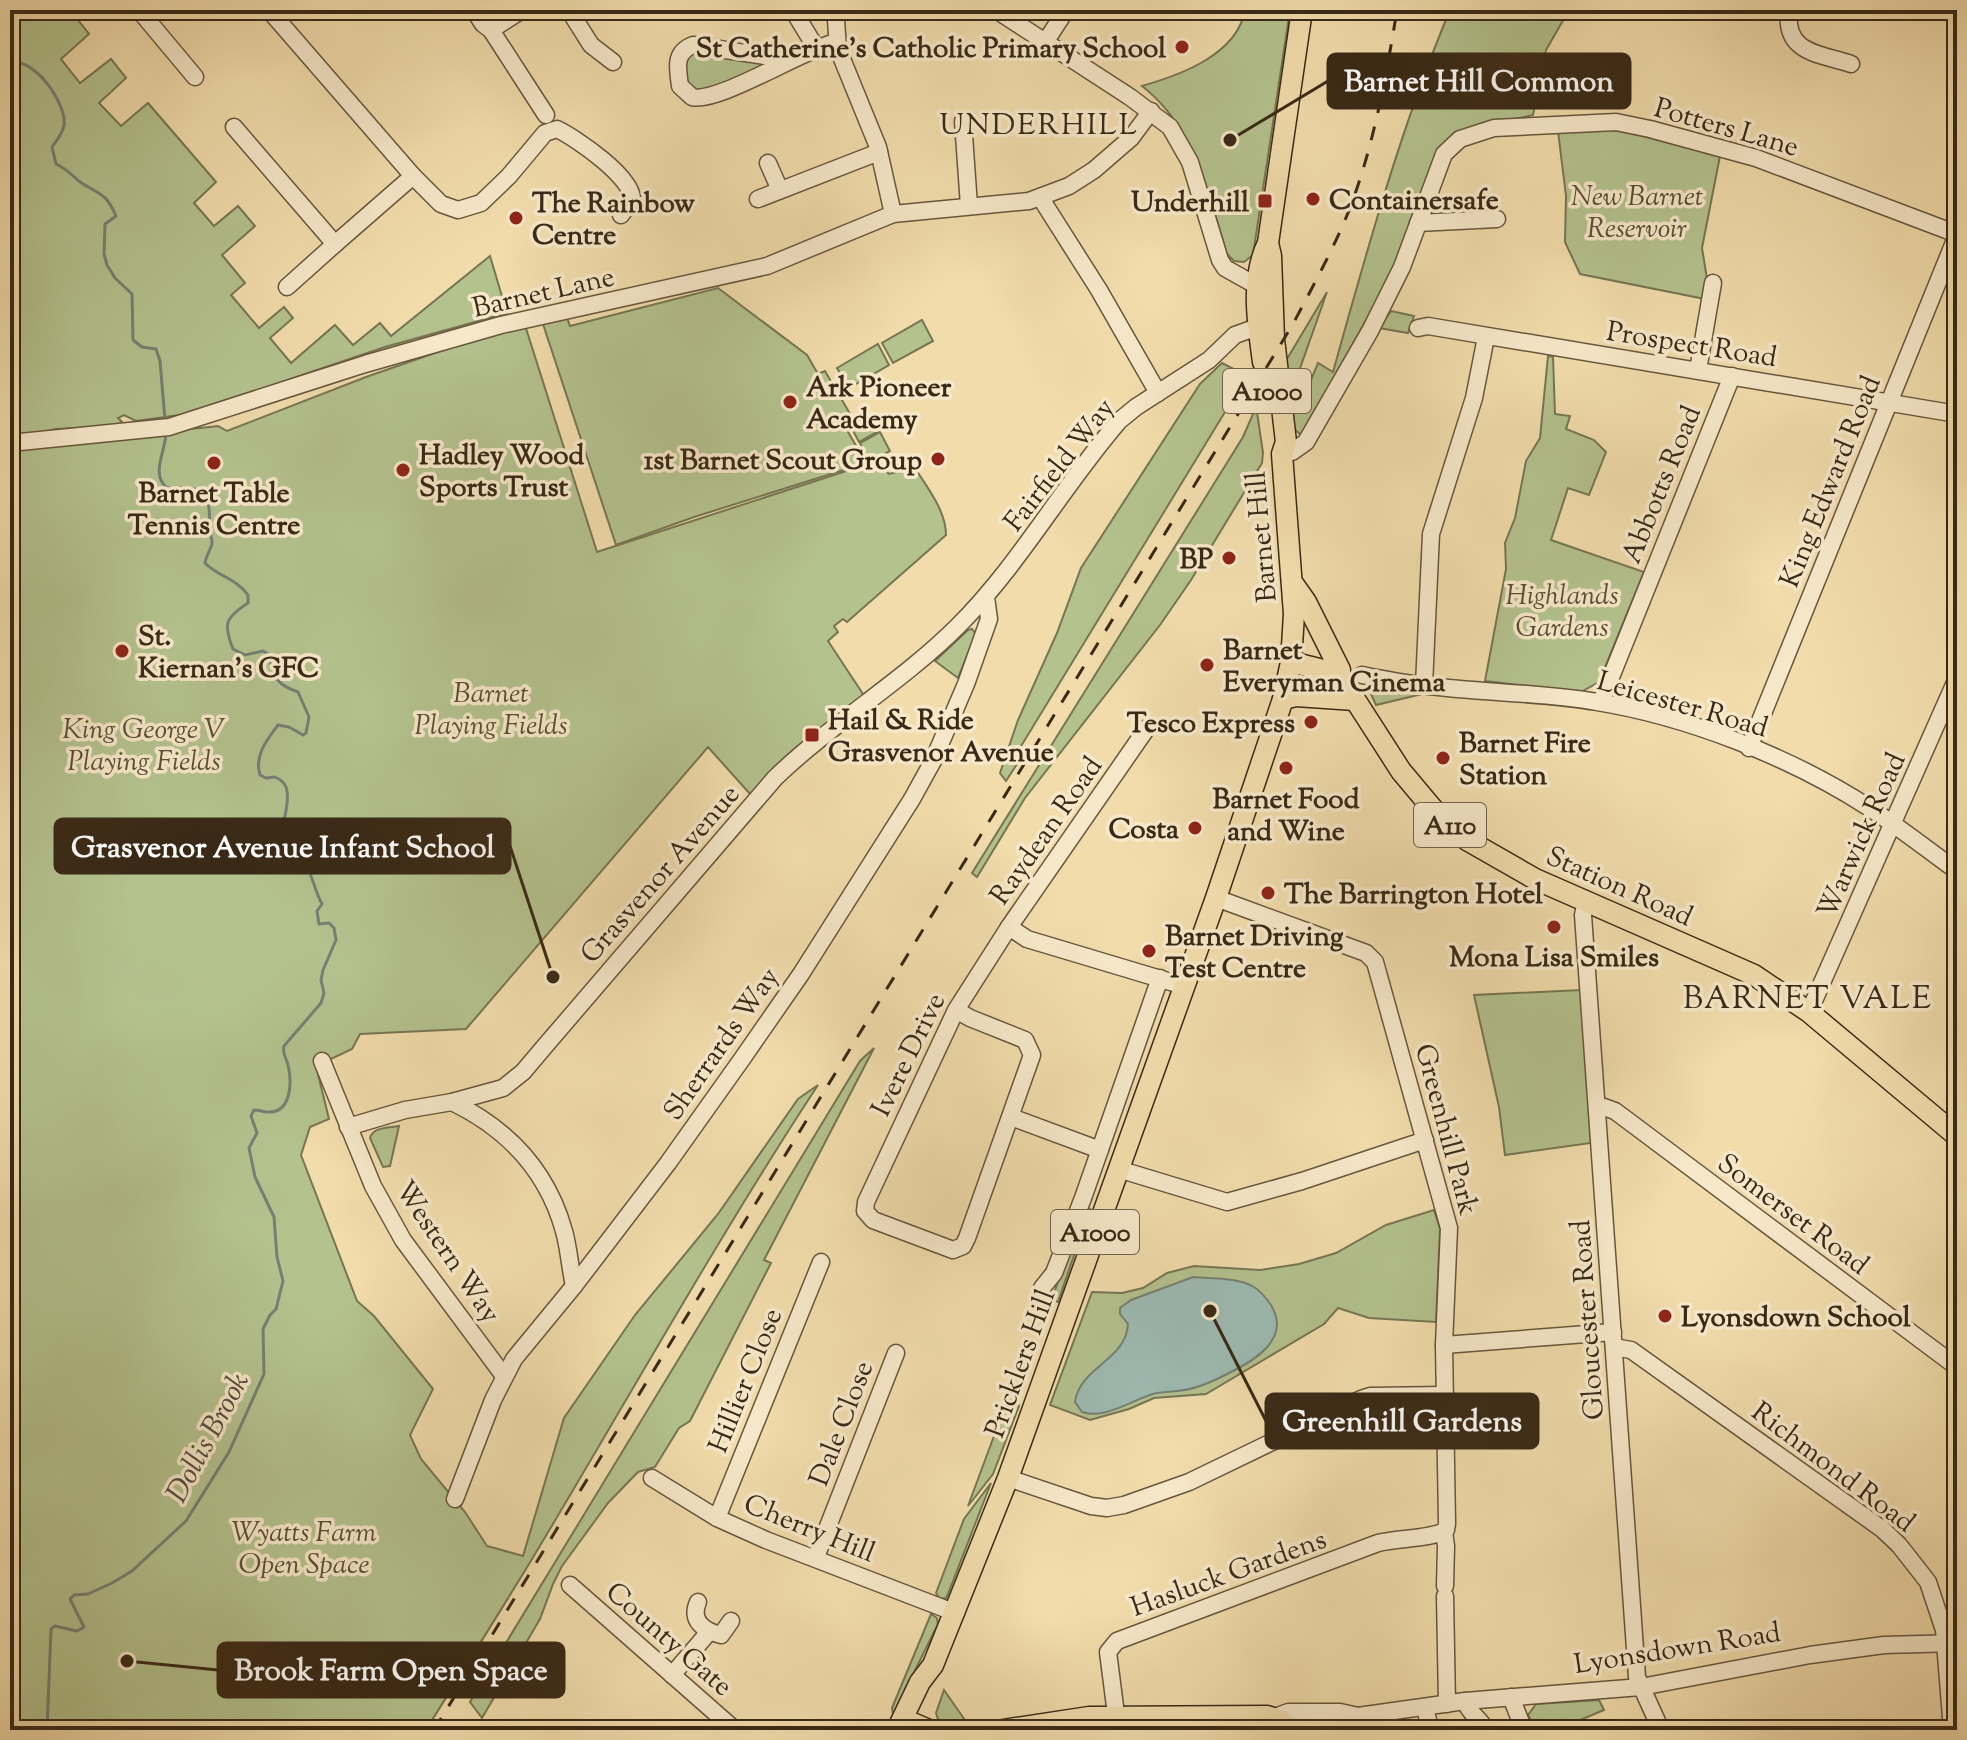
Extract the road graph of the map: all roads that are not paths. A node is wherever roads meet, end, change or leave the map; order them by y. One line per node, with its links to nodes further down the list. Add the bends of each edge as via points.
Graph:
1 (139, 10): 19 (street)
2 (474, 10): 12 (street)
3 (522, 10): 12 (street)
4 (569, 10): 18 (street, via 591,45)
5 (793, 10): 15 (street)
6 (996, 10): 13 (street)
7 (1066, 10): 13 (street)
8 (1302, 10): 37 (main road, Barnet Hill / A1000, via 1268,243 1271,256)
9 (1789, 10): 16 (street, via 1788,27 1796,43 1809,51)
10 (275, 16): 26 (street)
11 (836, 20): 14 (street)
12 (491, 30): 22 (street)
13 (1046, 41): 20 (street)
14 (836, 42): 15 (street); 24 (street)
15 (816, 48): 17 (street)
16 (1843, 56)
17 (791, 60): 17 (street, via 703,99 680,86 679,57 693,45)
18 (613, 62)
19 (195, 77)
20 (1151, 111): 28 (street, Barnet Lane, via 1131,138 1094,170); 37 (street, via 1184,147 1225,268 1250,282)
21 (963, 121): 30 (street)
22 (550, 122): 26 (street, via 491,196 475,207 458,210 441,204); 32 (street, via 601,157 631,191 632,200)
23 (234, 127): 36 (street)
24 (879, 152): 27 (street); 31 (street)
25 (768, 163): 27 (street)
26 (413, 176): 36 (street)
27 (780, 190): 29 (street)
28 (1040, 197): 30 (street, Barnet Lane); 45 (street)
29 (758, 199)
30 (969, 206): 31 (street, Barnet Lane)
31 (893, 214): 48 (street, Barnet Lane, via 767,266 501,325 164,428)
32 (621, 215)
33 (1497, 219): 34 (street)
34 (1418, 223): 35 (street, Potters Lane, via 1444,154 1460,139 1512,126 1616,122 1756,158); 49 (street, Potters Lane, via 1381,310 1309,437)
35 (1957, 234): 46 (street, King Edward Road)
36 (335, 244): 39 (street)
37 (1263, 277): 40 (main road, Barnet Hill / A1000)
38 (1713, 283): 43 (street)
39 (287, 287)
40 (1267, 325): 45 (street, Fairfield Way, via 1235,335 1209,360); 49 (main road, Barnet Hill / A1000, via 1274,444)
41 (1418, 328): 42 (street, Prospect Road)
42 (1486, 337): 43 (street, Prospect Road); 56 (street, via 1474,398 1431,534)
43 (1698, 370): 44 (street, Prospect Road)
44 (1732, 376): 46 (street, Prospect Road); 59 (street, Abbotts Road)
45 (1158, 393): 51 (street, Fairfield Way, via 1103,440)
46 (1889, 402): 47 (street, Prospect Road); 61 (street, King Edward Road)
47 (1957, 414)
48 (10, 443)
49 (1282, 454): 50 (main road, Barnet Hill / A1000)
50 (1294, 585): 52 (main road, Barnet Hill / A1000); 55 (main road, A110, via 1336,661)
51 (986, 597): 74 (street, Grasvenor Avenue, via 928,655 775,778 523,1072 489,1094); 85 (street, Sherrards Way, via 989,619 966,684 912,799 801,974)
52 (1291, 662): 55 (main road); 57 (main road, A1000)
53 (1362, 675): 56 (street, Leicester Road)
54 (1957, 678): 62 (street, Warwick Road)
55 (1340, 679): 58 (main road, Station Road / A110)
56 (1424, 685): 59 (street, Leicester Road)
57 (1283, 699): 58 (main road); 64 (main road, A1000)
58 (1355, 700): 65 (main road, Station Road / A110, via 1401,771 1467,840)
59 (1601, 702): 61 (street, Leicester Road)
60 (1147, 728): 66 (street, Raydean Road)
61 (1749, 748): 62 (street, Leicester Road, via 1821,779)
62 (1893, 825): 63 (street, Leicester Road); 70 (street, Warwick Road)
63 (1957, 871)
64 (1216, 898): 68 (main road, A1000); 79 (street, Greenhill Park, via 1371,956)
65 (1586, 901): 70 (main road, Station Road / A110, via 1754,975); 75 (street, Gloucester Road)
66 (1009, 927): 67 (street, Raydean Road, via 1027,939); 69 (street, Ivere Drive)
67 (1160, 978): 68 (street, Raydean Road); 72 (street)
68 (1184, 986): 73 (main road, Pricklers Hill / A1000)
69 (956, 1010): 76 (street, via 1029,1044 1032,1059); 76 (street, Ivere Drive, via 865,1211 873,1220 947,1250 959,1249)
70 (1809, 1012): 78 (main road, Station Road / A110)
71 (322, 1061): 77 (street, Western Way)
72 (1125, 1078): 73 (street); 80 (street)
73 (1147, 1085): 81 (main road, Pricklers Hill / A1000)
74 (452, 1102): 77 (street, Grasvenor Avenue); 85 (street, via 502,1131 538,1173 564,1231)
75 (1597, 1107): 87 (street, Gloucester Road); 90 (street, Somerset Road, via 1615,1111)
76 (1011, 1117): 80 (street)
77 (348, 1127): 91 (street, Western Way, via 403,1240)
78 (1957, 1136)
79 (1425, 1140): 81 (street, via 1227,1202); 88 (street, Greenhill Park, via 1449,1228)
80 (1100, 1150): 82 (street)
81 (1118, 1169): 83 (main road, Pricklers Hill / A1000)
82 (1083, 1198): 83 (street); 86 (street, via 1054,1273)
83 (1104, 1206): 94 (main road, Pricklers Hill / A1000)
84 (821, 1262): 96 (street, Hillier Close)
85 (574, 1286): 91 (street, Sherrards Way)
86 (1042, 1288)
87 (1613, 1340): 88 (street, Richmond Road); 104 (street, Richmond Road, via 1882,1529 1928,1582); 106 (street, Gloucester Road)
88 (1444, 1345): 92 (street, Greenhill Park)
89 (896, 1353): 98 (street, Dale Close)
90 (1957, 1367)
91 (504, 1376): 95 (street, Sherrards Way)
92 (1445, 1395): 94 (street, via 1361,1399 1189,1482 1124,1505 1091,1506); 97 (street, Greenhill Park, via 1447,1524)
93 (652, 1478): 96 (street, Cherry Hill)
94 (1008, 1478): 101 (main road, Pricklers Hill / A1000)
95 (455, 1499)
96 (717, 1518): 98 (street, Cherry Hill)
97 (1439, 1534): 109 (street, Greenhill Park, via 1446,1546); 113 (street, Hasluck Gardens, via 1378,1543 1117,1641 1108,1652)
98 (816, 1557): 101 (street, Cherry Hill)
99 (570, 1585): 105 (street, County Gate)
100 (698, 1602): 103 (street, via 696,1621)
101 (956, 1613): 115 (main road, Pricklers Hill / A1000, via 920,1682)
102 (731, 1621): 103 (street, via 721,1635)
103 (709, 1632): 105 (street)
104 (1951, 1642): 106 (street, Lyonsdown Road, via 1810,1655); 125 (street, Richmond Road)
105 (672, 1675): 118 (street, County Gate)
106 (1641, 1687): 107 (street, Lyonsdown Road); 124 (street, Gloucester Road)
107 (1511, 1697): 108 (street, Lyonsdown Road); 123 (street)
108 (1465, 1701): 109 (street, Lyonsdown Road); 122 (street)
109 (1447, 1704): 110 (street, Lyonsdown Road)
110 (1425, 1708): 112 (street, Lyonsdown Road); 117 (street)
111 (1327, 1713): 112 (street, Lyonsdown Road); 114 (street, Lyonsdown Road, via 1288,1712); 120 (street)
112 (1358, 1716): 116 (street, Lyonsdown Road)
113 (1117, 1723): 114 (main road, Lyonsdown Road); 119 (main road, Lyonsdown Road, via 1089,1717)
114 (1284, 1724)
115 (911, 1727)
116 (1339, 1728): 121 (street, Lyonsdown Road)
117 (1430, 1728)
118 (735, 1730)
119 (1003, 1730)
120 (1305, 1730)
121 (1323, 1730)
122 (1486, 1730)
123 (1524, 1730)
124 (1661, 1730)
125 (1952, 1730)

